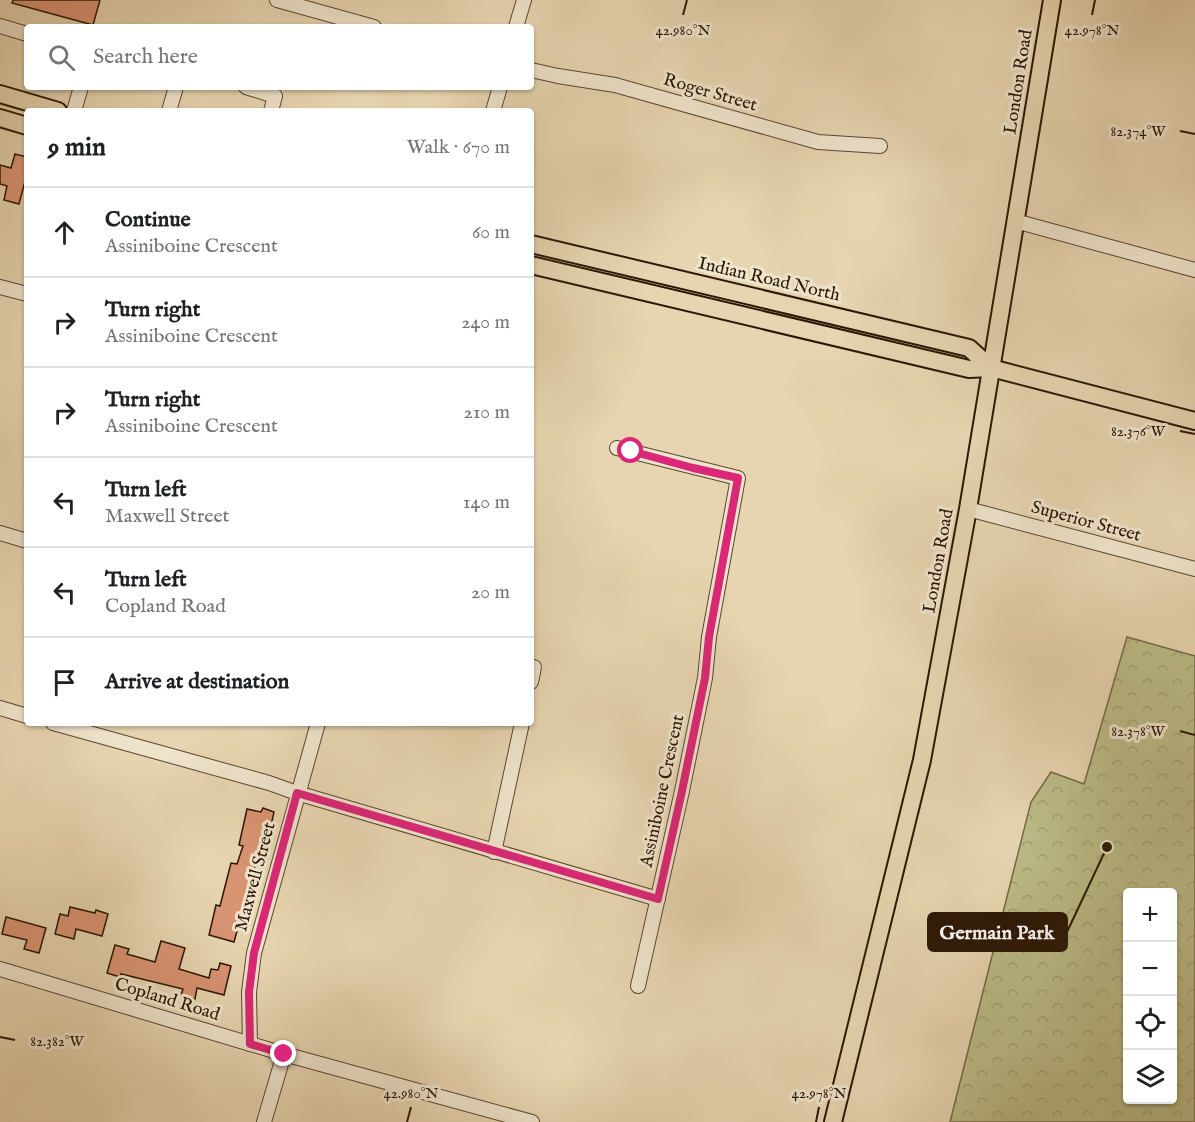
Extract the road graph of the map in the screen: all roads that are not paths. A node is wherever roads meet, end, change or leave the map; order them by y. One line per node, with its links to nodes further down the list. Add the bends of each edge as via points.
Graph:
1 (277, 0): 4 (street)
2 (524, 0): 5 (street)
3 (1052, 0): 22 (main road, London Road)
4 (363, 24)
5 (517, 24)
6 (0, 26): 7 (street)
7 (24, 33)
8 (534, 71): 21 (street, Roger Street, via 615,85 818,142)
9 (80, 90): 15 (street)
10 (175, 90): 16 (street)
11 (256, 90): 17 (street, via 275,96)
12 (499, 90): 18 (street)
13 (0, 94): 14 (main road)
14 (48, 108)
15 (75, 108)
16 (170, 108)
17 (272, 108)
18 (494, 108)
19 (0, 118): 20 (main road)
20 (24, 125)
21 (880, 146)
22 (1015, 221): 25 (street); 28 (main road, London Road)
23 (534, 245): 28 (main road, Indian Road North, via 969,348)
24 (534, 267): 28 (main road, Indian Road North, via 969,369)
25 (1195, 270)
26 (0, 287): 27 (street)
27 (24, 293)
28 (991, 368): 29 (main road, Indian Road North); 31 (main road, London Road)
29 (1195, 421)
30 (617, 448): 42 (street, Assiniboine Crescent, via 738,478 705,678)
31 (968, 509): 34 (street, Superior Street); 49 (main road, London Road, via 922,760)
32 (0, 533): 33 (street)
33 (24, 540)
34 (1195, 570)
35 (0, 708): 36 (street)
36 (24, 715)
37 (64, 726): 40 (street, Assiniboine Crescent)
38 (317, 726): 40 (street, Maxwell Street)
39 (521, 726): 41 (street)
40 (297, 793): 41 (street, Assiniboine Crescent); 45 (street, Maxwell Street, via 254,953 249,992)
41 (494, 852): 42 (street, Assiniboine Crescent)
42 (658, 899): 44 (street)
43 (0, 969): 45 (street, Copland Road)
44 (638, 986)
45 (250, 1044): 46 (street, Copland Road)
46 (284, 1054): 47 (street); 48 (street, Copland Road)
47 (264, 1122)
48 (532, 1122)
49 (833, 1122)

